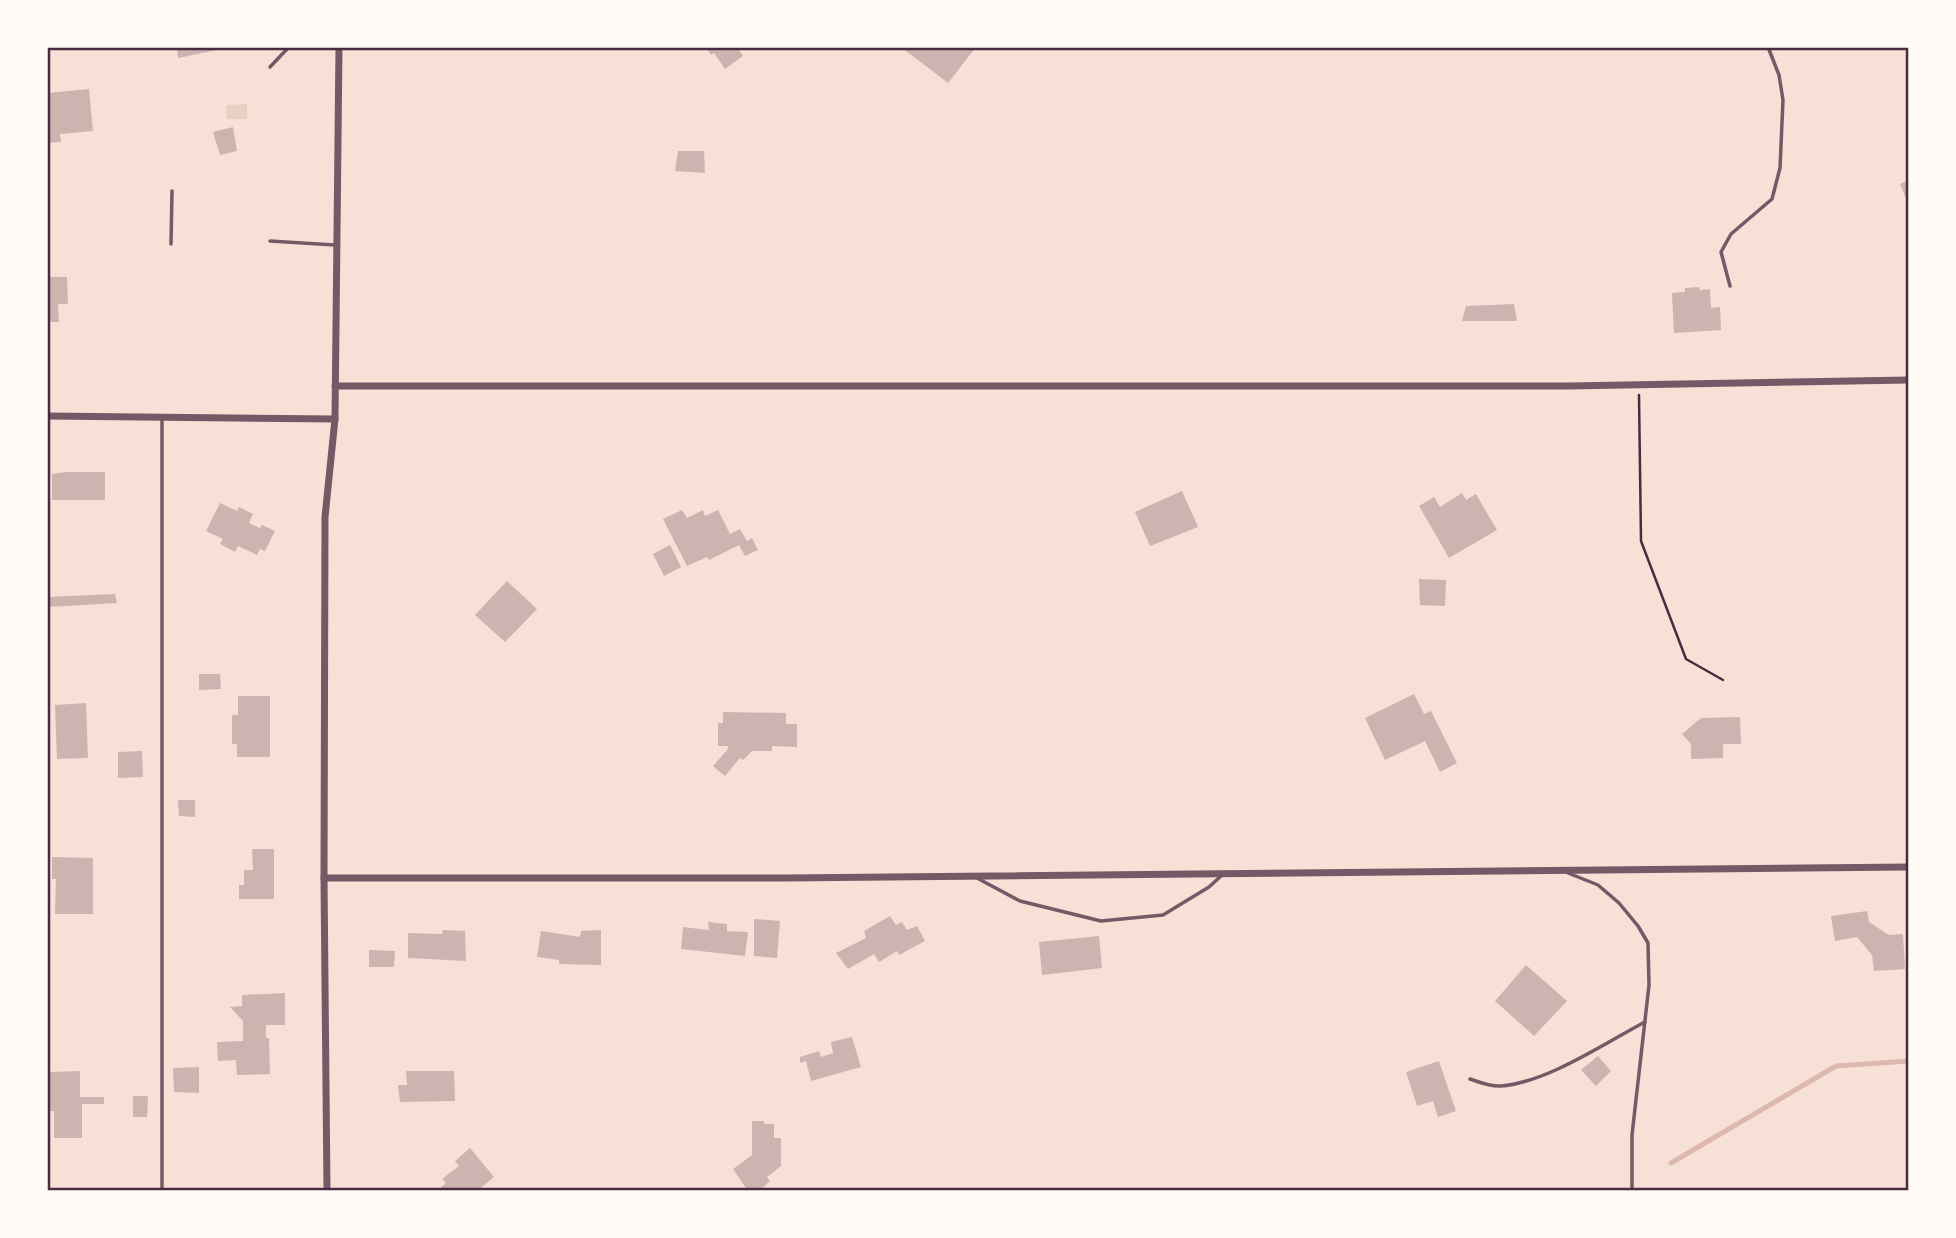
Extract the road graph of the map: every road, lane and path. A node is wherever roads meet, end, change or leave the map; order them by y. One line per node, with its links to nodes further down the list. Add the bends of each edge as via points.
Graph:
1 (333, 47): 4 (lane, via 288,48)
2 (339, 47): 8 (street)
3 (1768, 47): 9 (lane, via 1783,100 1780,167 1772,199 1731,234 1721,252)
4 (270, 67)
5 (172, 191): 7 (lane)
6 (270, 241): 8 (lane)
7 (172, 244)
8 (337, 245): 12 (street)
9 (1730, 286)
10 (1909, 380): 11 (street)
11 (1639, 385): 12 (street); 16 (path, via 1640,541 1686,659)
12 (335, 386): 15 (street)
13 (47, 416): 14 (street)
14 (162, 417): 15 (street); 24 (lane)
15 (335, 419): 21 (street, via 325,517)
16 (1723, 680)
17 (1909, 867): 18 (street)
18 (1566, 872): 19 (street); 22 (lane, via 1598,886 1619,903 1648,943)
19 (1222, 875): 20 (street); 20 (lane, via 1163,915 1101,921 1020,901)
20 (975, 877): 21 (street)
21 (324, 878): 25 (street)
22 (1645, 1022): 23 (lane, via 1557,1069 1520,1083 1498,1087); 26 (lane, via 1632,1135)
23 (1470, 1079)
24 (162, 1191)
25 (327, 1191)
26 (1632, 1191)

